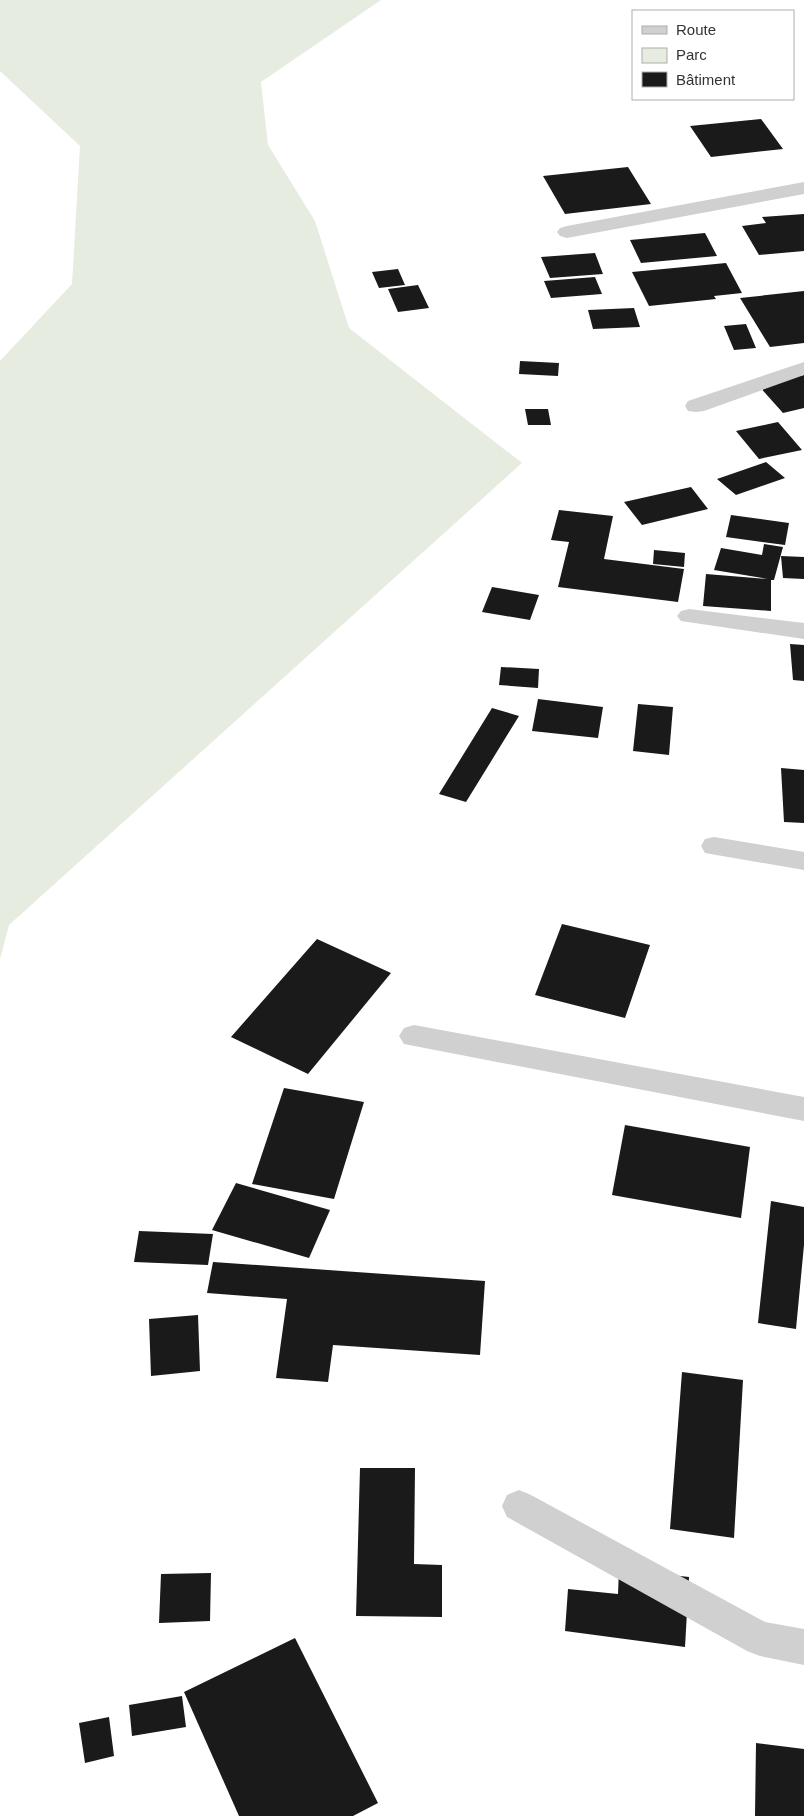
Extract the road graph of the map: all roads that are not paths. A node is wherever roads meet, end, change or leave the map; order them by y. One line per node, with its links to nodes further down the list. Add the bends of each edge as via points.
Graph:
1 (804, 188): 2 (street)
2 (567, 232)
3 (804, 368): 4 (street)
4 (696, 406)
5 (689, 616): 6 (street)
6 (804, 631)
7 (714, 846): 8 (street)
8 (804, 861)
9 (414, 1036): 10 (street)
10 (804, 1109)
11 (519, 1506): 12 (street, via 760,1639)
12 (804, 1647)

